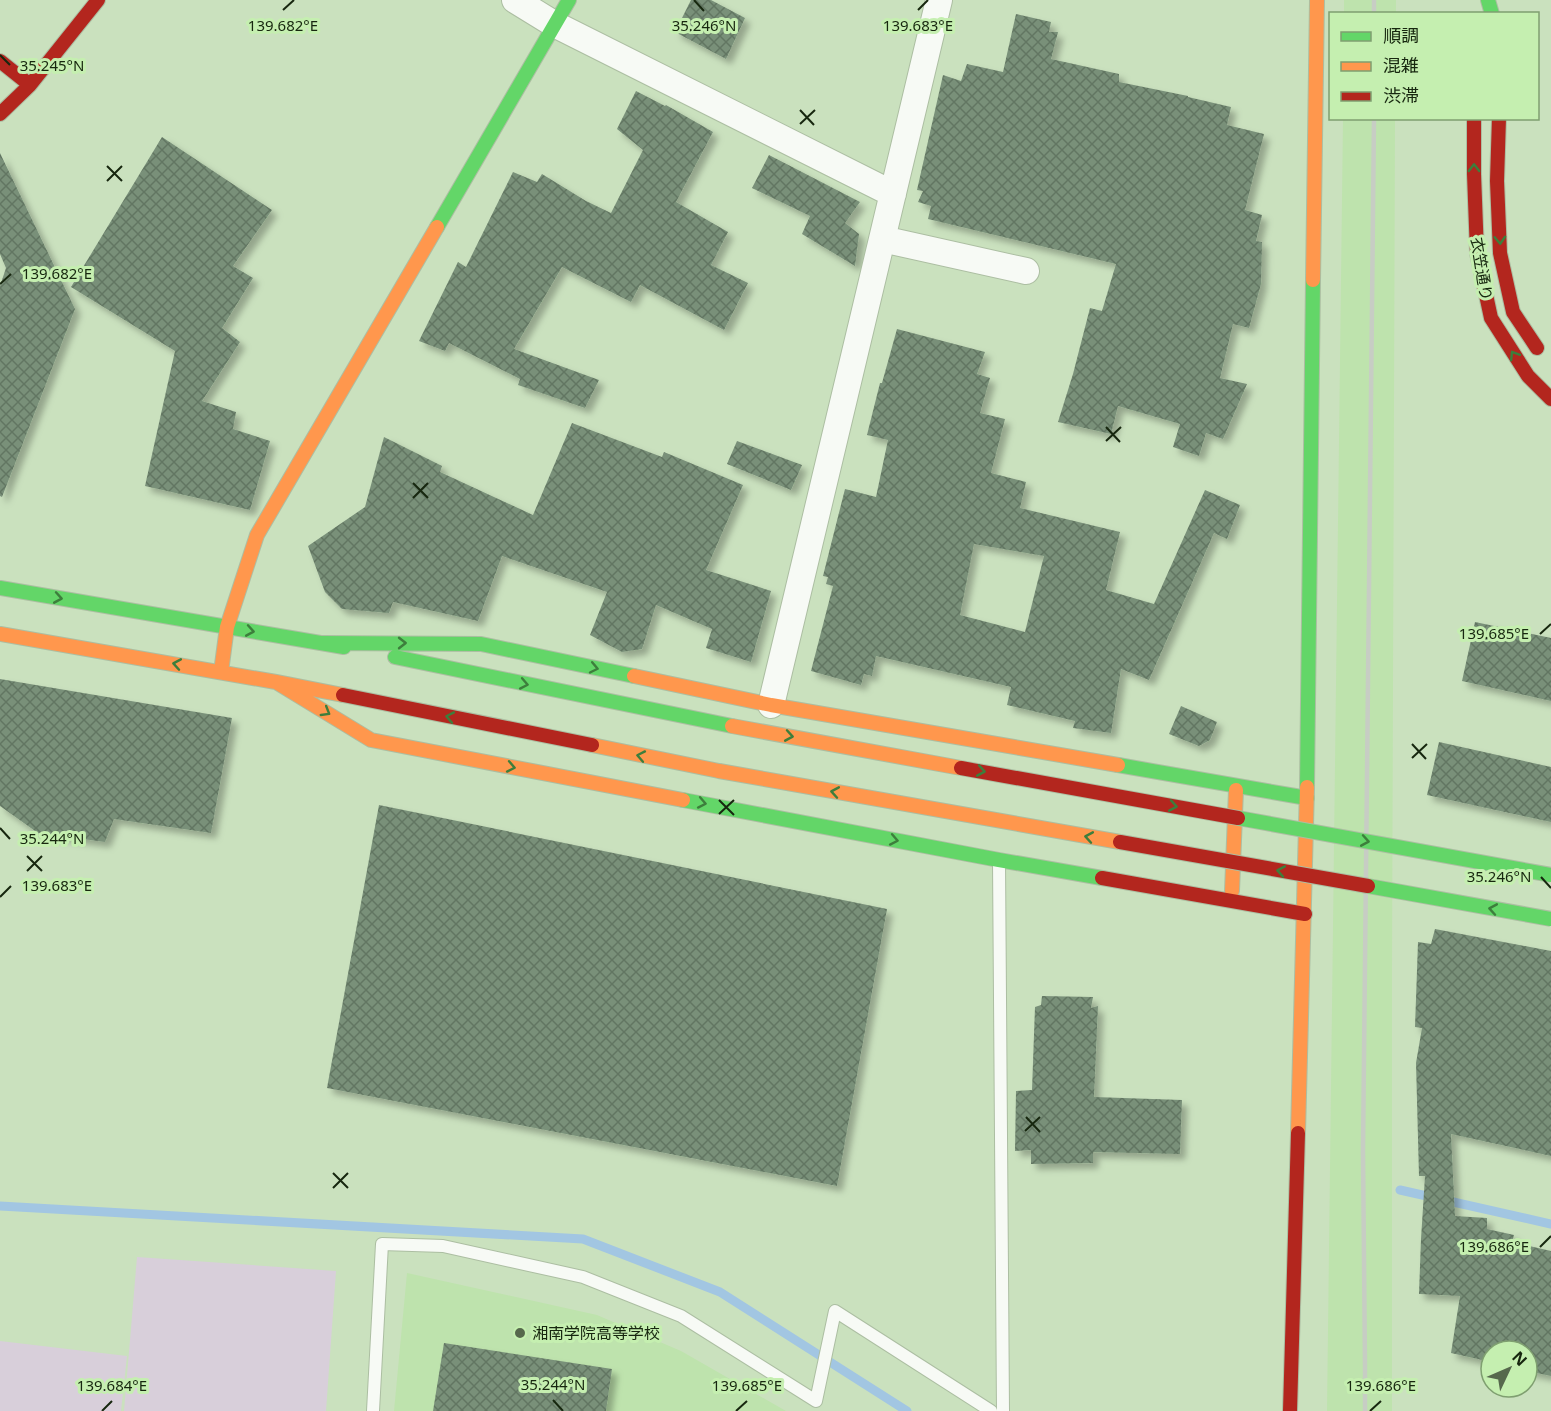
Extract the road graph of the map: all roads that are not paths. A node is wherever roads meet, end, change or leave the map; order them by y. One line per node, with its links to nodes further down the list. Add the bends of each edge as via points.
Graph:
1 (98, 0): 8 (street)
2 (515, 0): 6 (street)
3 (568, 0): 6 (street)
4 (939, 0): 12 (street)
5 (1317, 0): 25 (street)
6 (555, 24): 12 (street); 18 (street, via 257,535)
7 (0, 61): 8 (street)
8 (30, 85): 9 (street)
9 (0, 114)
10 (1474, 120): 16 (street, 衣笠通り, one-way to 10, via 1528,376 1491,318 1477,253)
11 (1499, 120): 15 (street, 衣笠通り, one-way to 15, via 1500,253 1514,312)
12 (893, 194): 13 (street)
13 (882, 239): 14 (street); 23 (street)
14 (1026, 271)
15 (1545, 362)
16 (1551, 399)
17 (0, 588): 18 (street, one-way to 18)
18 (227, 627): 20 (street, one-way to 20); 21 (street)
19 (0, 634): 21 (street, one-way to 19)
20 (322, 643): 23 (street, one-way to 23, via 481,644); 27 (street, one-way to 27, bridge, via 732,726)
21 (220, 672): 22 (street)
22 (276, 682): 26 (street, one-way to 26, via 371,740); 30 (street, one-way to 22, bridge, via 719,771)
23 (771, 705): 24 (street)
24 (1237, 785): 25 (street); 28 (street)
25 (1307, 798): 29 (street)
26 (999, 860): 28 (street); 33 (lane)
27 (1551, 875)
28 (1231, 901): 29 (street)
29 (1305, 914): 34 (street)
30 (1551, 919)
31 (373, 1411): 32 (lane, via 382,1244 443,1246 583,1277 681,1316 816,1401 835,1311)
32 (991, 1411)
33 (1003, 1411)
34 (1290, 1411)

